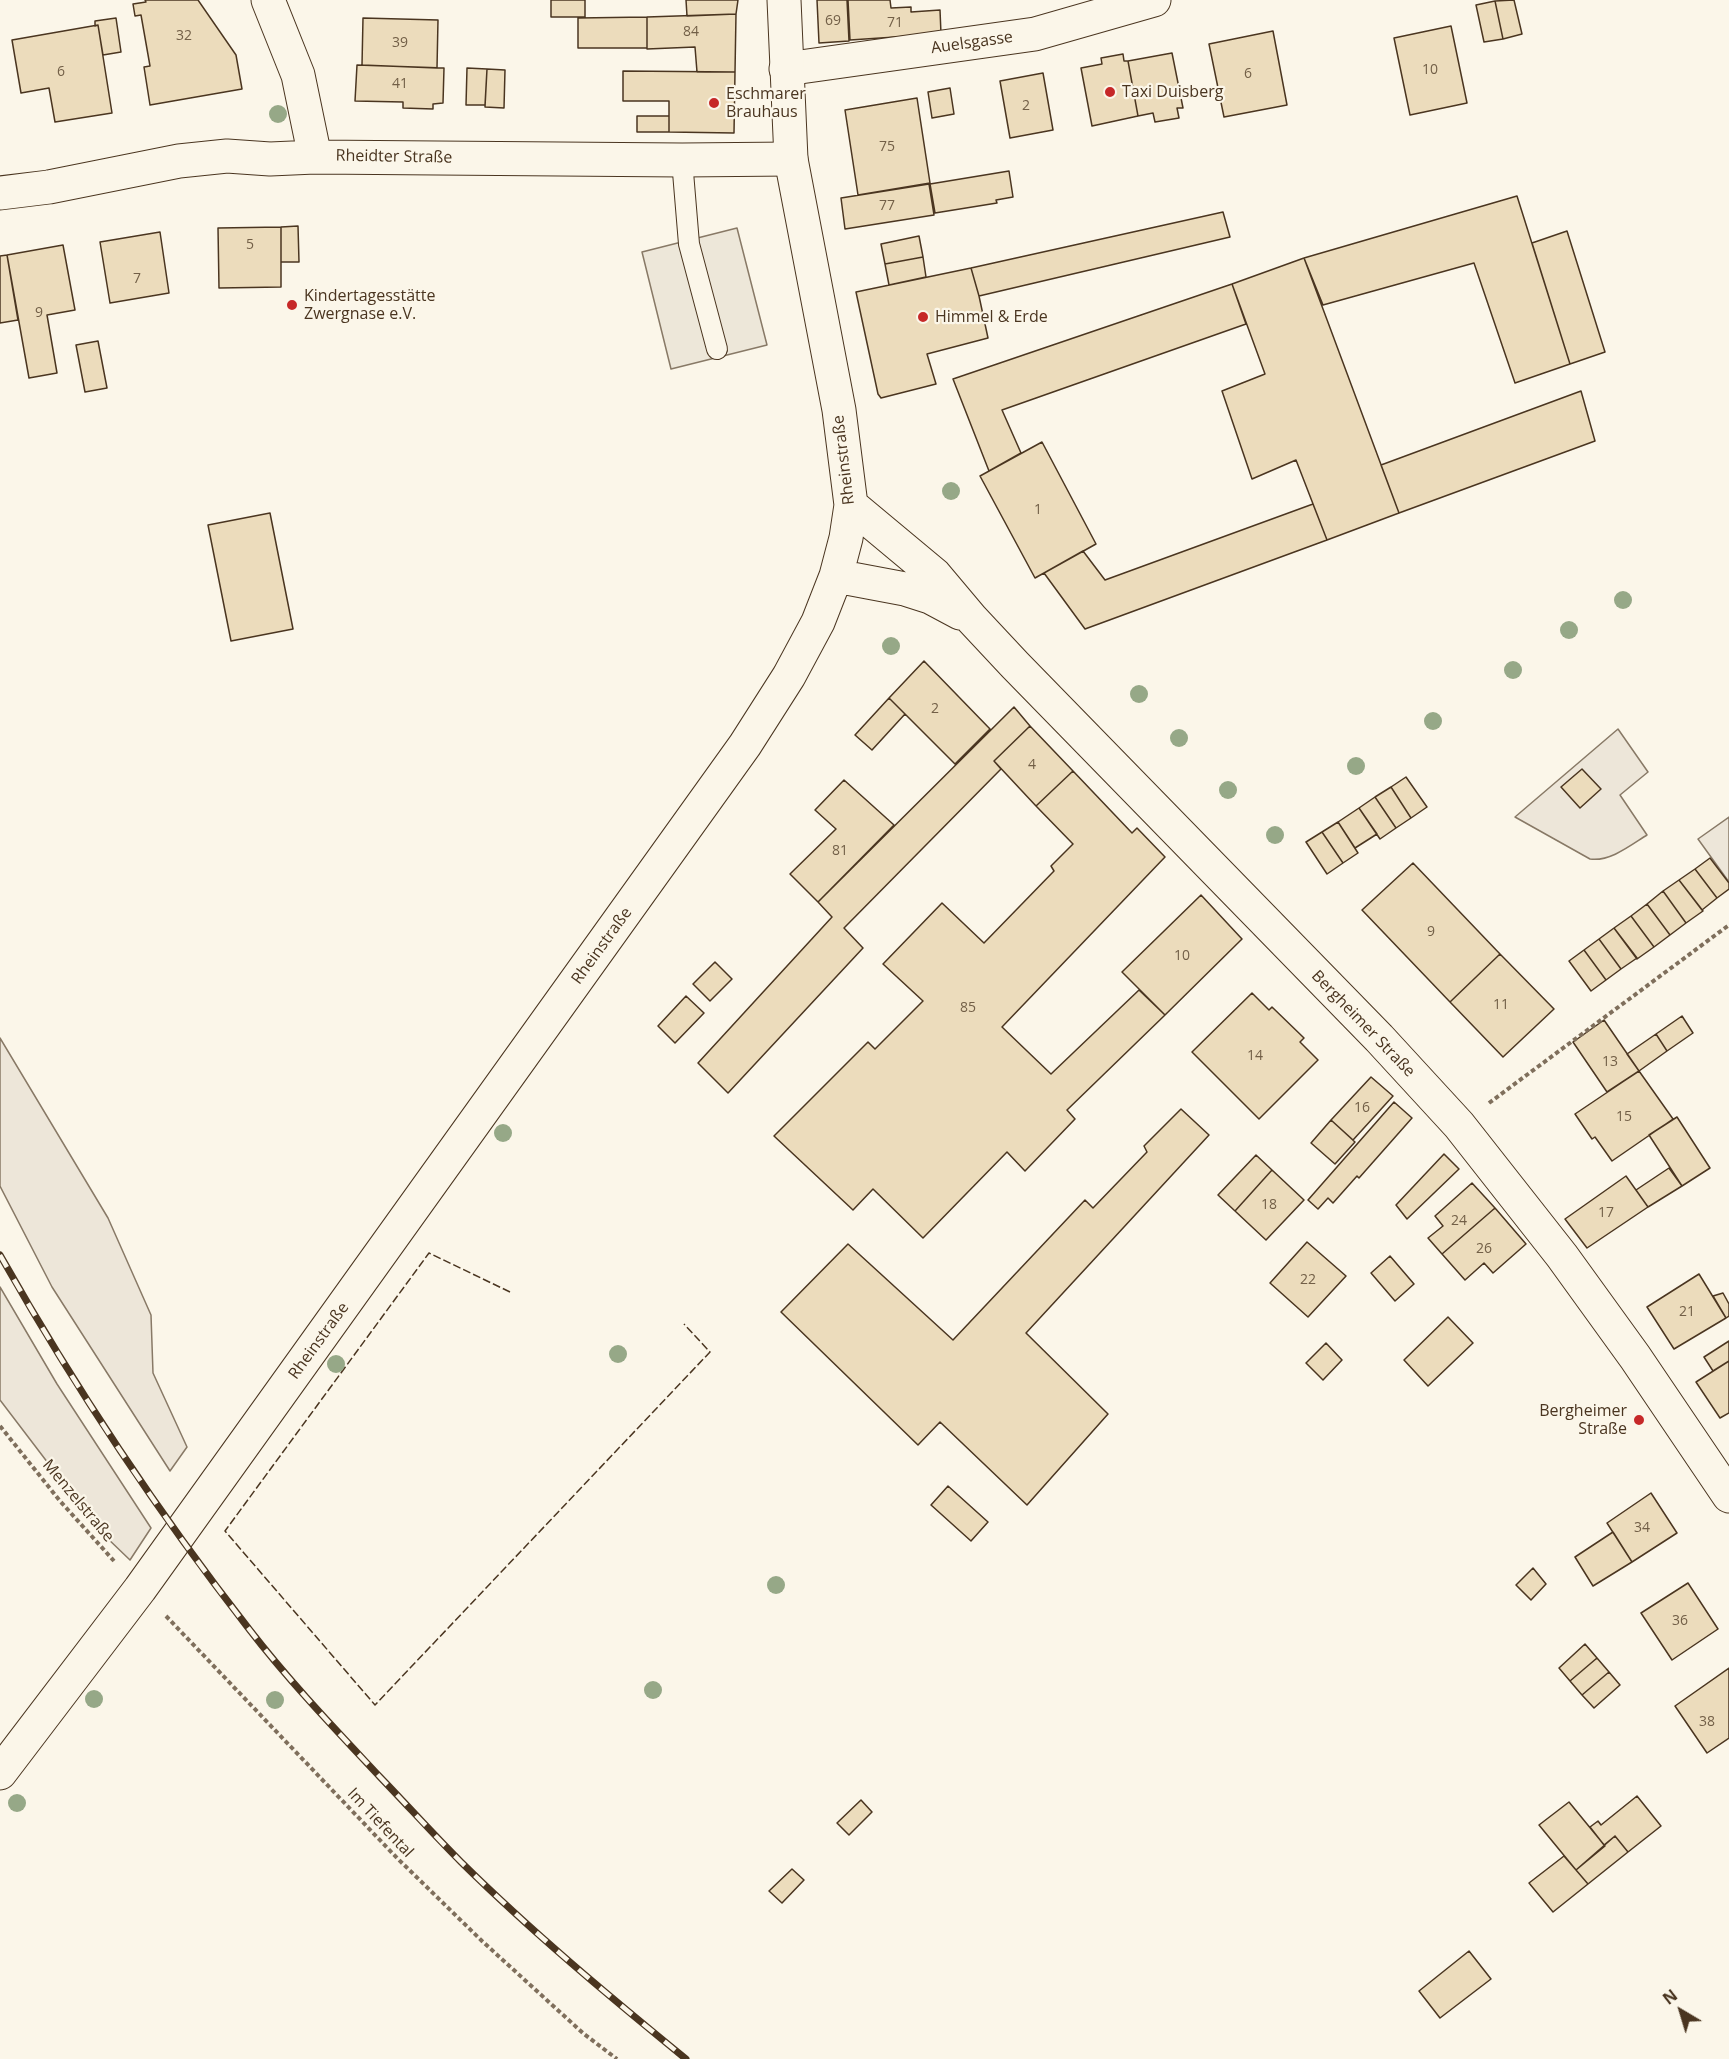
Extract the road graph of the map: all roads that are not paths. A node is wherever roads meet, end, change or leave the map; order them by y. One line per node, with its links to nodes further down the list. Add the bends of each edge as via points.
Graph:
1 (268, 0): 5 (street, via 298,75)
2 (784, 0): 4 (street, Rheinstraße)
3 (1154, 0): 4 (street, Auelsgasse, via 1035,34)
4 (786, 69): 6 (street, Rheinstraße)
5 (315, 157): 7 (street, Rheidter Straße); 8 (street, Rheidter Straße, via 227,156 179,161)
6 (791, 159): 7 (street, Rheidter Straße); 10 (street, Rheinstraße, via 839,410)
7 (682, 160): 9 (lane, via 689,244)
8 (0, 193)
9 (717, 349)
10 (851, 506): 11 (street, Rheinstraße); 12 (street, Bergheimer Straße, via 935,575)
11 (837, 576): 12 (street, Bergheimer Straße, via 905,589); 14 (street, Rheinstraße, via 789,676 745,745 140,1589)
12 (972, 619): 13 (street, Bergheimer Straße, via 1459,1125 1562,1256)
13 (1729, 1496)
14 (0, 1773)

